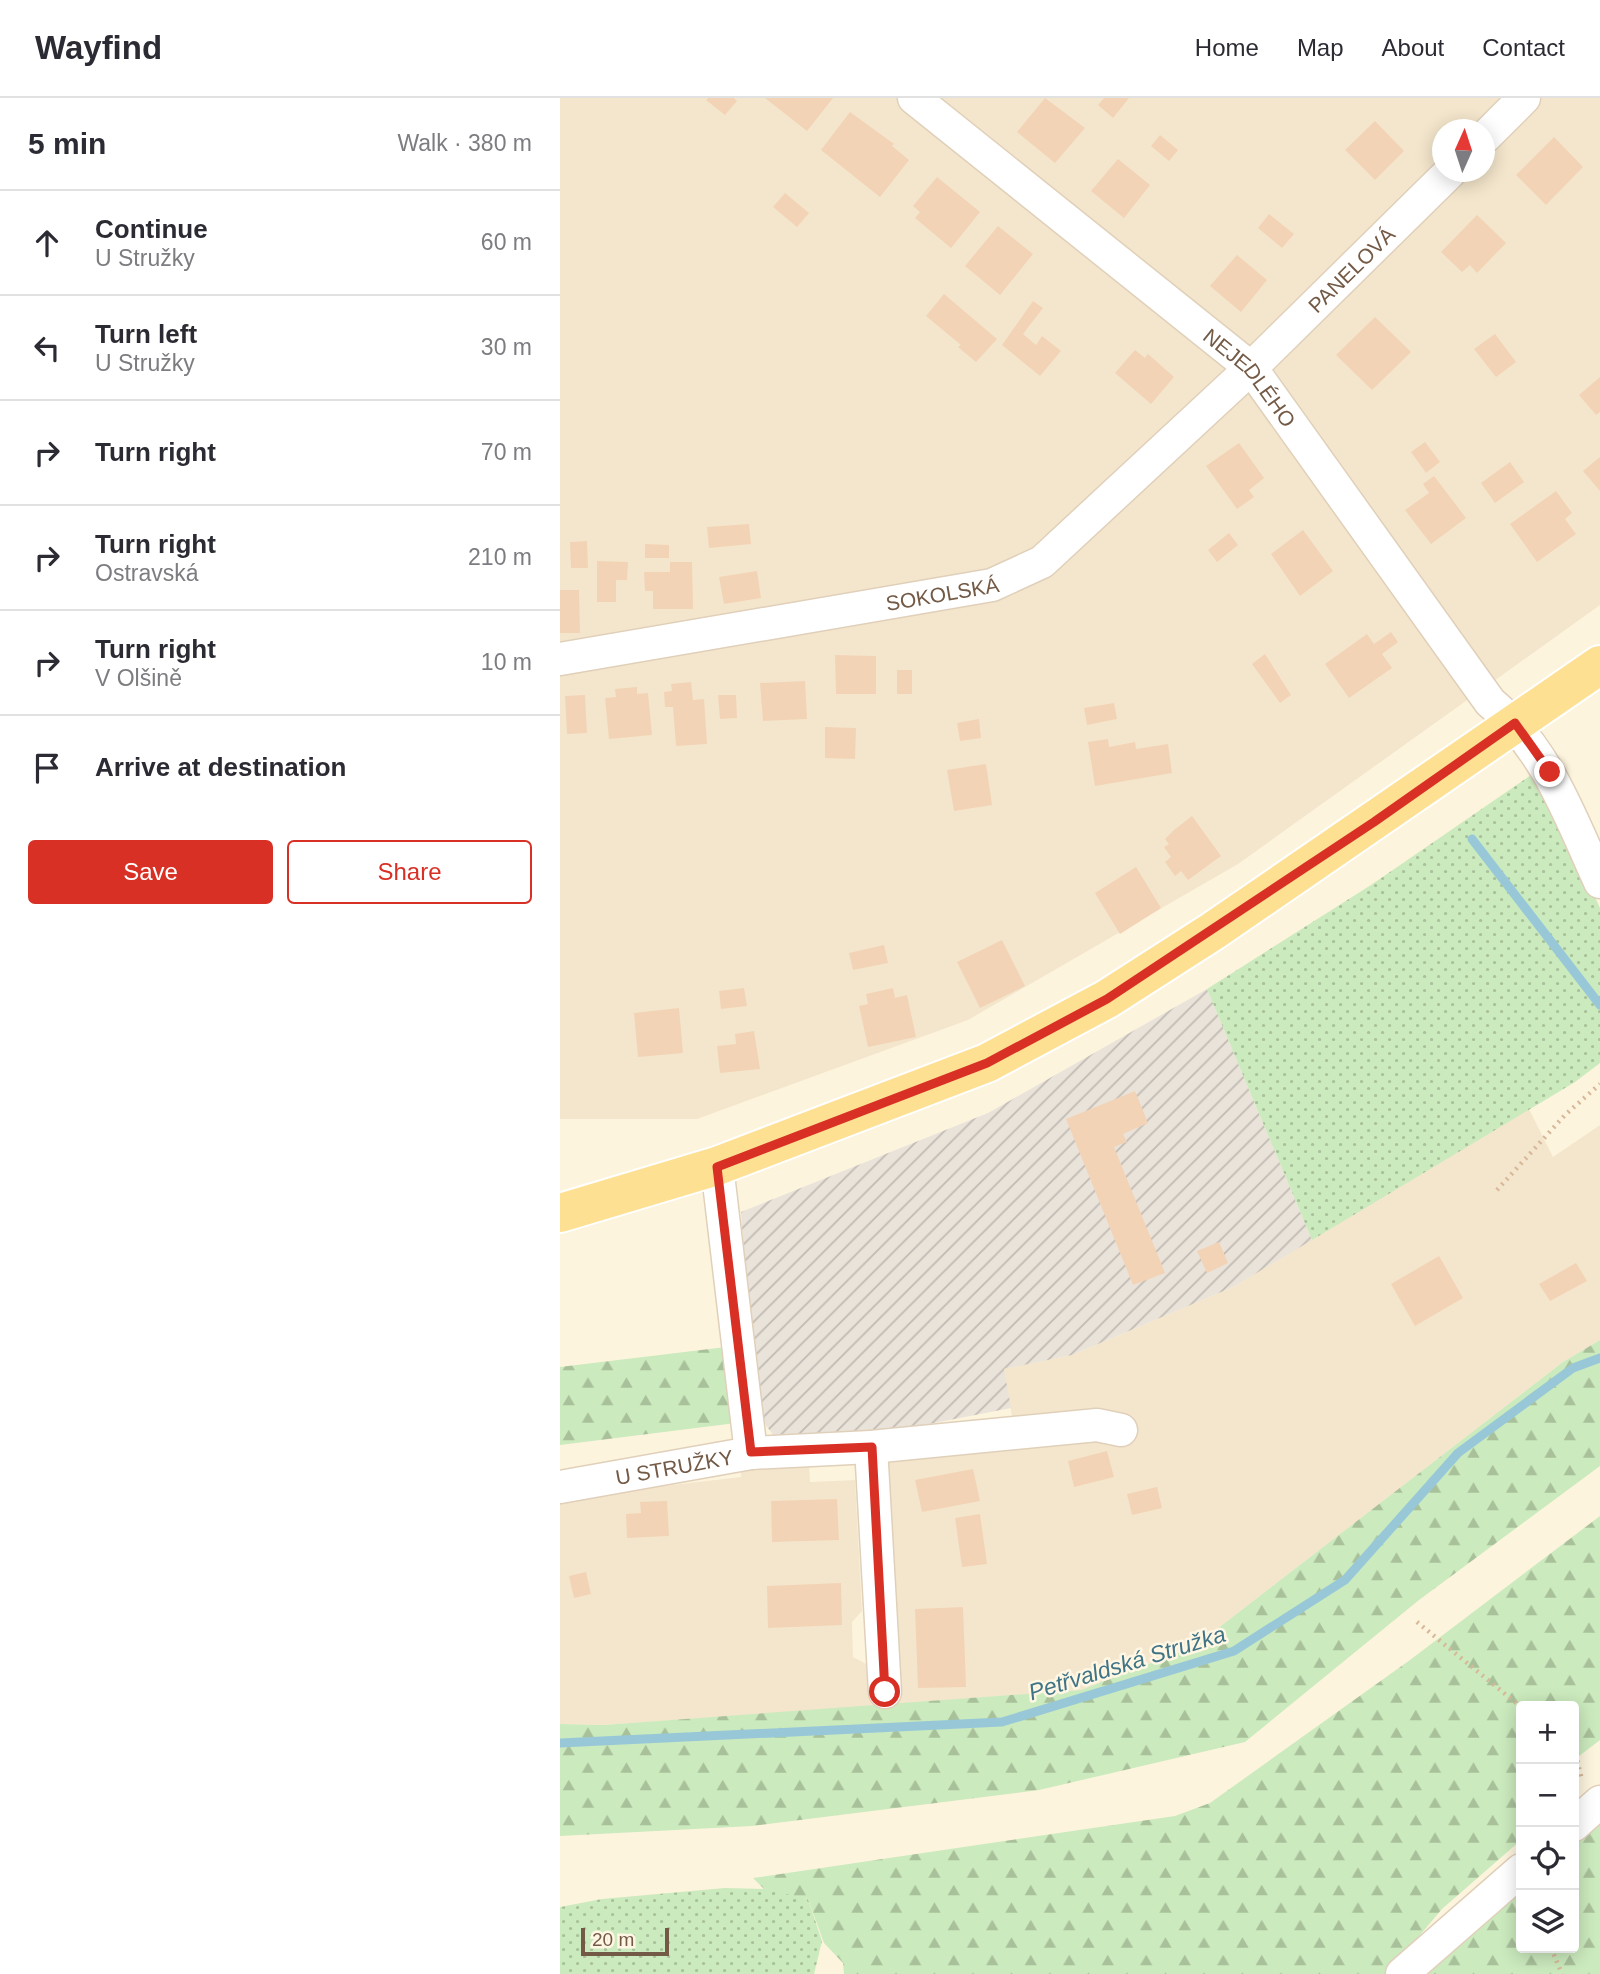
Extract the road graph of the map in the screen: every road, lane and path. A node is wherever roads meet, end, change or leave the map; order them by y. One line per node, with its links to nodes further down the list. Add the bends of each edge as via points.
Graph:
1 (914, 98): 5 (street, NEJEDLÉHO)
2 (1524, 98): 3 (street)
3 (1495, 127)
4 (1440, 182): 5 (street, PANELOVÁ)
5 (1251, 368): 6 (street, SOKOLSKÁ, via 1042,562 992,585); 8 (street, NEJEDLÉHO, via 1490,702)
6 (560, 659)
7 (1600, 665): 8 (main road)
8 (1515, 723): 9 (street, NEJEDLÉHO, via 1550,772); 11 (main road, via 1107,999 987,1063)
9 (1600, 882)
10 (1600, 1084): 12 (path)
11 (717, 1167): 13 (main road); 16 (street)
12 (1497, 1190)
13 (560, 1213)
14 (1121, 1430): 15 (street, U STRUŽKY, via 1097,1425)
15 (872, 1447): 16 (street, U STRUŽKY); 19 (street)
16 (751, 1452): 17 (street, U STRUŽKY)
17 (560, 1487)
18 (1417, 1622): 20 (path)
19 (885, 1692)
20 (1516, 1703)
21 (1600, 1802): 22 (street)
22 (1579, 1821)
23 (1516, 1874): 25 (street)
24 (1553, 1953): 26 (path)
25 (1402, 1974)
26 (1562, 1974)

